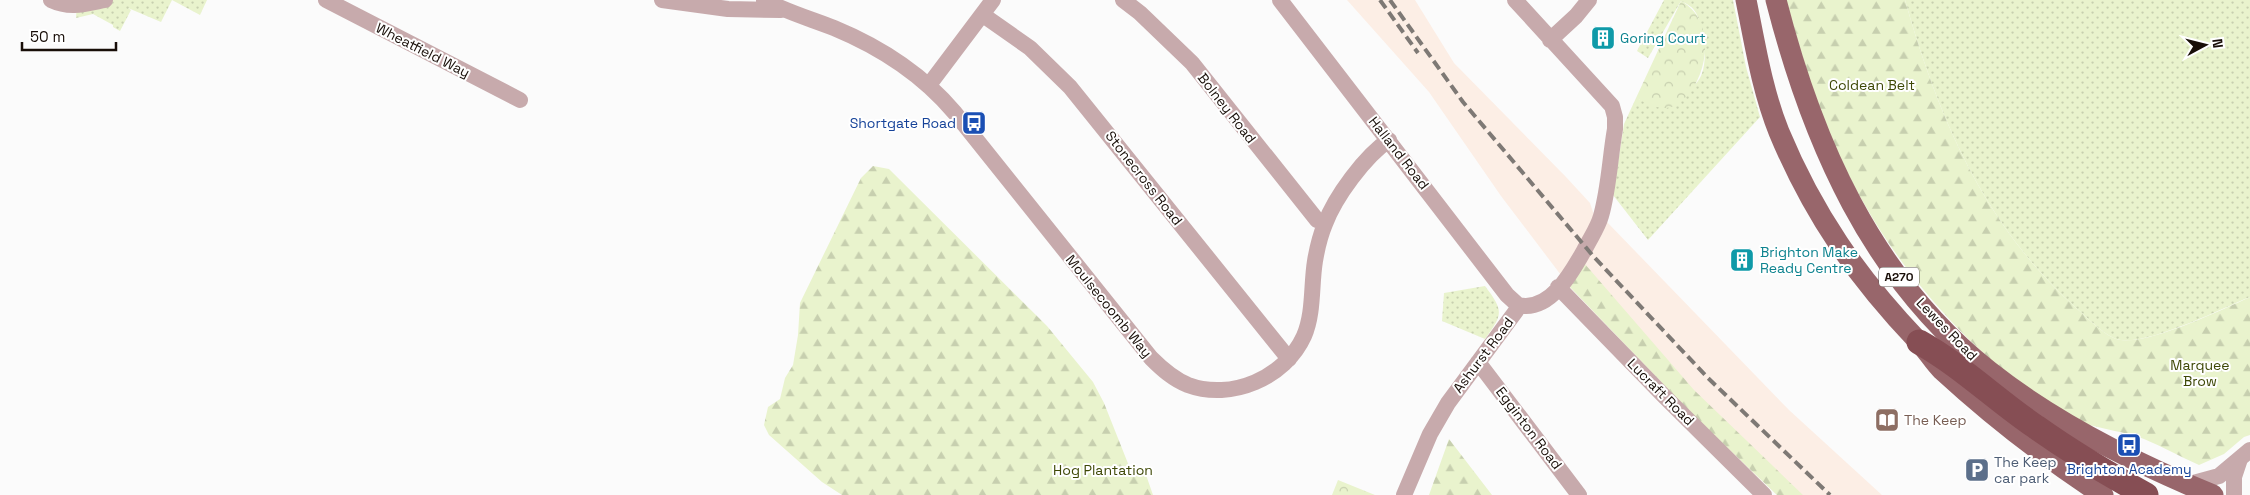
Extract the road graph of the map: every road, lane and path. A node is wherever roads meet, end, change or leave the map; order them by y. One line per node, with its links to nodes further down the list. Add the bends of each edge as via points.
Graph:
1 (51, 0): 2 (street, via 72,6)
2 (105, 0)
3 (326, 0): 17 (street, Wheatfield Way)
4 (662, 0): 13 (street, via 728,9)
5 (764, 0): 13 (street, Moulsecoomb Way)
6 (993, 0): 14 (street)
7 (1122, 0): 19 (street, Bolney Road, via 1192,63 1294,192 1318,220)
8 (1280, 0): 18 (street, Halland Road)
9 (1515, 0): 15 (street)
10 (1590, 0): 15 (street)
11 (1746, 0): 22 (main road, Lewes Road / A270, via 1762,80 1779,130 1804,185 1833,237 1864,282)
12 (1776, 0): 26 (main road, Lewes Road / A270, via 1803,94 1830,163 1882,254 1918,301 1958,343 2020,393 2138,462)
13 (783, 10): 16 (street, Moulsecoomb Way, via 876,48)
14 (983, 15): 16 (street); 23 (street, Stonecross Road, via 1030,48 1070,87)
15 (1550, 40): 20 (street, Ashurst Road, via 1609,100 1615,113 1602,214 1572,271)
16 (928, 85): 23 (street, Moulsecoomb Way, via 955,113 1126,330 1162,370 1192,386 1212,390 1234,388 1259,381)
17 (520, 100)
18 (1389, 140): 19 (street, Moulsecoomb Way, via 1354,177); 21 (street, Halland Road, via 1507,295)
19 (1325, 223): 23 (street, Moulsecoomb Way, via 1315,262 1307,326 1300,344)
20 (1558, 288): 21 (street, Ashurst Road, via 1538,304); 29 (street, Lucraft Road)
21 (1518, 305): 24 (street, Ashurst Road)
22 (1919, 342): 30 (main road, A270, via 1941,368 2018,434); 31 (highway, via 1947,358 2035,427)
23 (1289, 358)
24 (1478, 362): 27 (street, Ashurst Road, via 1437,420); 28 (street, Egginton Road)
25 (2245, 454): 26 (street, via 2219,476); 33 (street, via 2234,477)
26 (2186, 485): 32 (main road, Lewes Road / A270)
27 (1404, 495)
28 (1579, 495)
29 (1764, 495)
30 (2103, 495)
31 (2146, 495)
32 (2213, 495)
33 (2234, 495)

